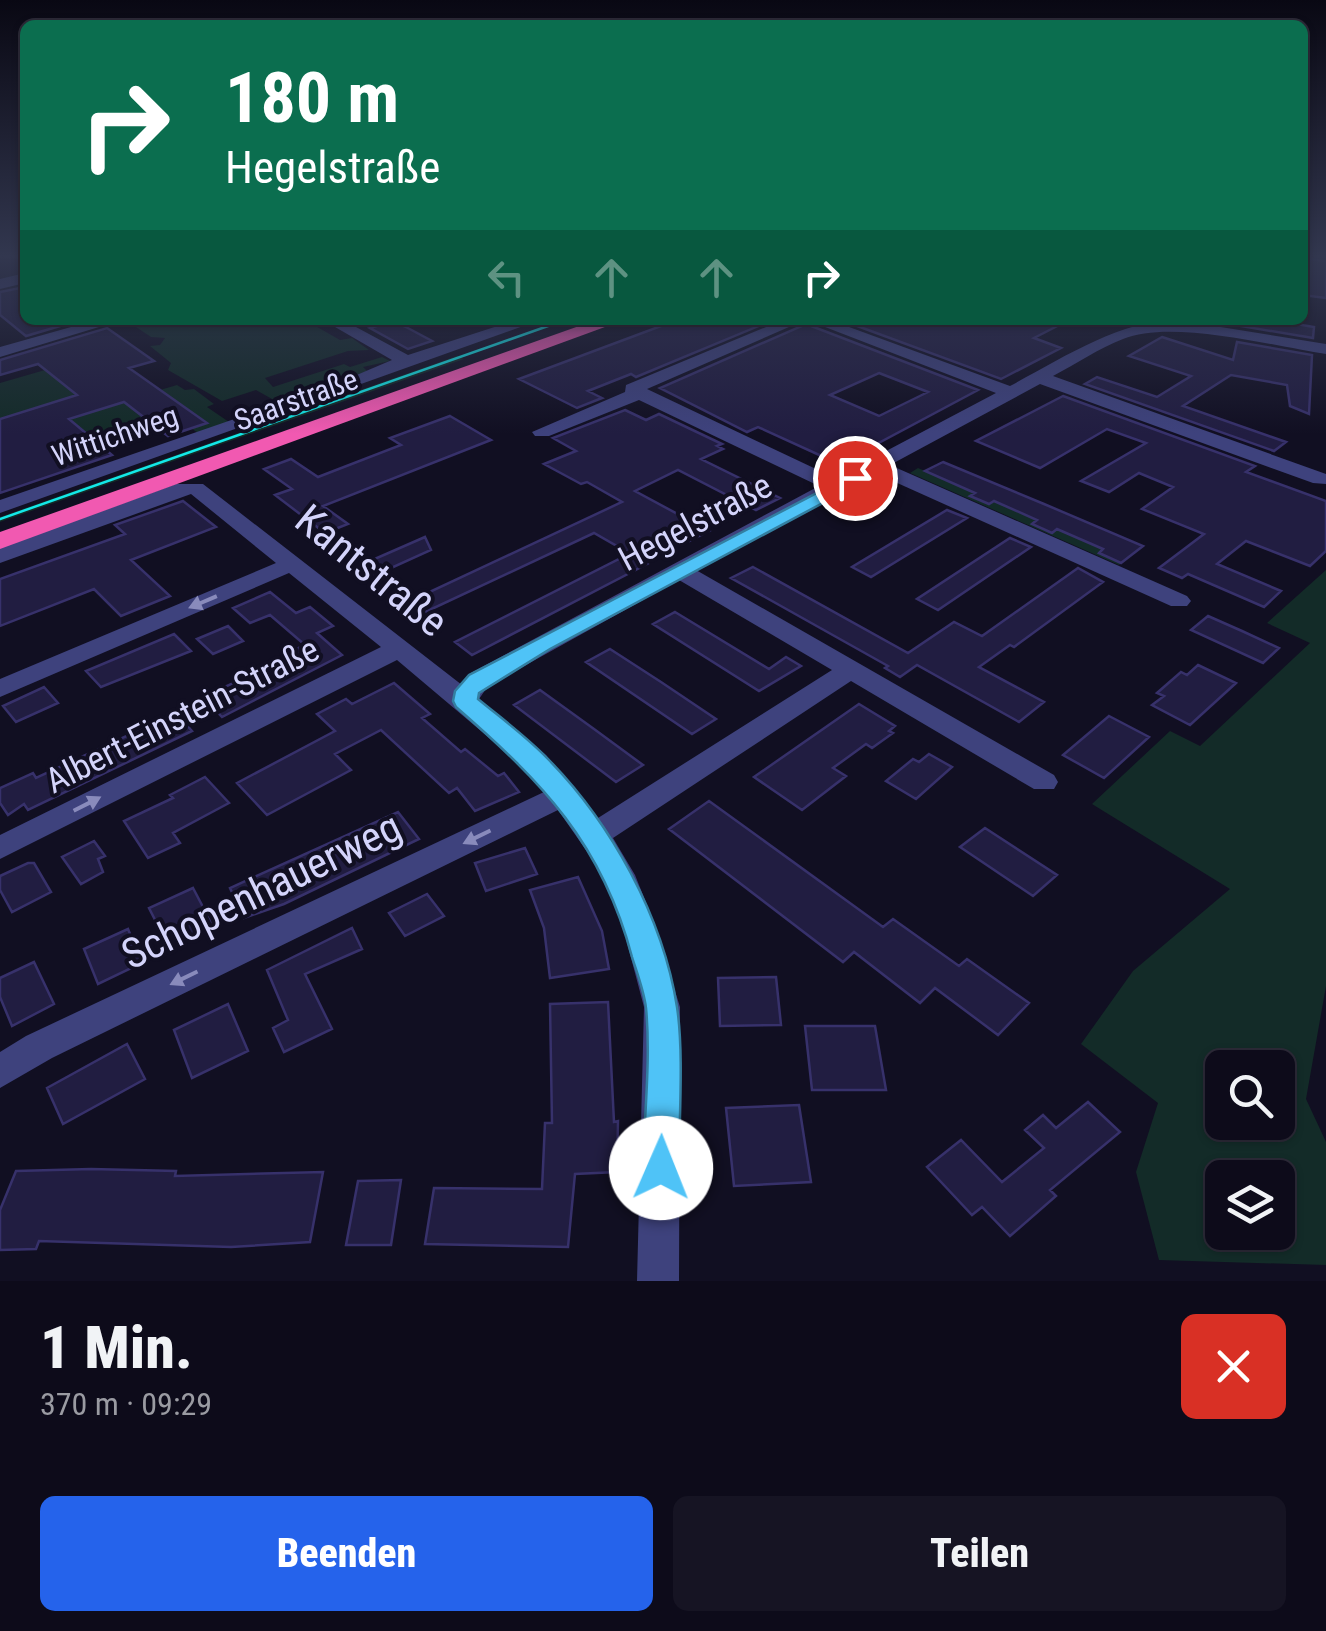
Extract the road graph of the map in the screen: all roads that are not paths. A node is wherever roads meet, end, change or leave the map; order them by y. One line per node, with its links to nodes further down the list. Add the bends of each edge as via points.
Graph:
1 (97, 325): 11 (street)
2 (340, 325): 12 (street)
3 (517, 325): 12 (street, Wittichweg)
4 (576, 325): 21 (highway, Saarstraße)
5 (600, 325): 22 (highway, Saarstraße)
6 (785, 325): 14 (street, via 635,385)
7 (828, 325): 15 (street)
8 (1182, 325): 10 (street, Hegelstraße)
9 (1133, 326): 13 (street, Hegelstraße)
10 (1326, 349)
11 (0, 352)
12 (406, 361): 20 (street, Wittichweg)
13 (1041, 378): 15 (street, Hegelstraße); 18 (street)
14 (637, 394): 16 (street); 19 (street)
15 (1013, 394): 17 (street, Hegelstraße)
16 (542, 432)
17 (878, 467): 19 (street, Hegelstraße); 26 (street)
18 (1320, 479)
19 (837, 488): 25 (street, Hegelstraße)
20 (0, 507)
21 (0, 529)
22 (0, 541)
23 (0, 556): 24 (street, Kantstraße, via 196,488)
24 (292, 564): 27 (street, Kantstraße); 29 (street, one-way to 29)
25 (679, 570): 28 (street); 30 (street, Hegelstraße, via 478,680)
26 (1179, 601)
27 (398, 649): 30 (street, Kantstraße); 34 (street, Albert-Einstein-Straße, one-way to 27)
28 (848, 670): 31 (street); 33 (street)
29 (0, 689)
30 (465, 701): 32 (street, Kantstraße)
31 (1044, 782)
32 (564, 794): 33 (street, Kantstraße); 35 (street, Schopenhauerweg, one-way to 35)
33 (595, 835): 36 (street, Kantstraße, via 638,920 662,1008)
34 (0, 848)
35 (0, 1072)
36 (658, 1281)

